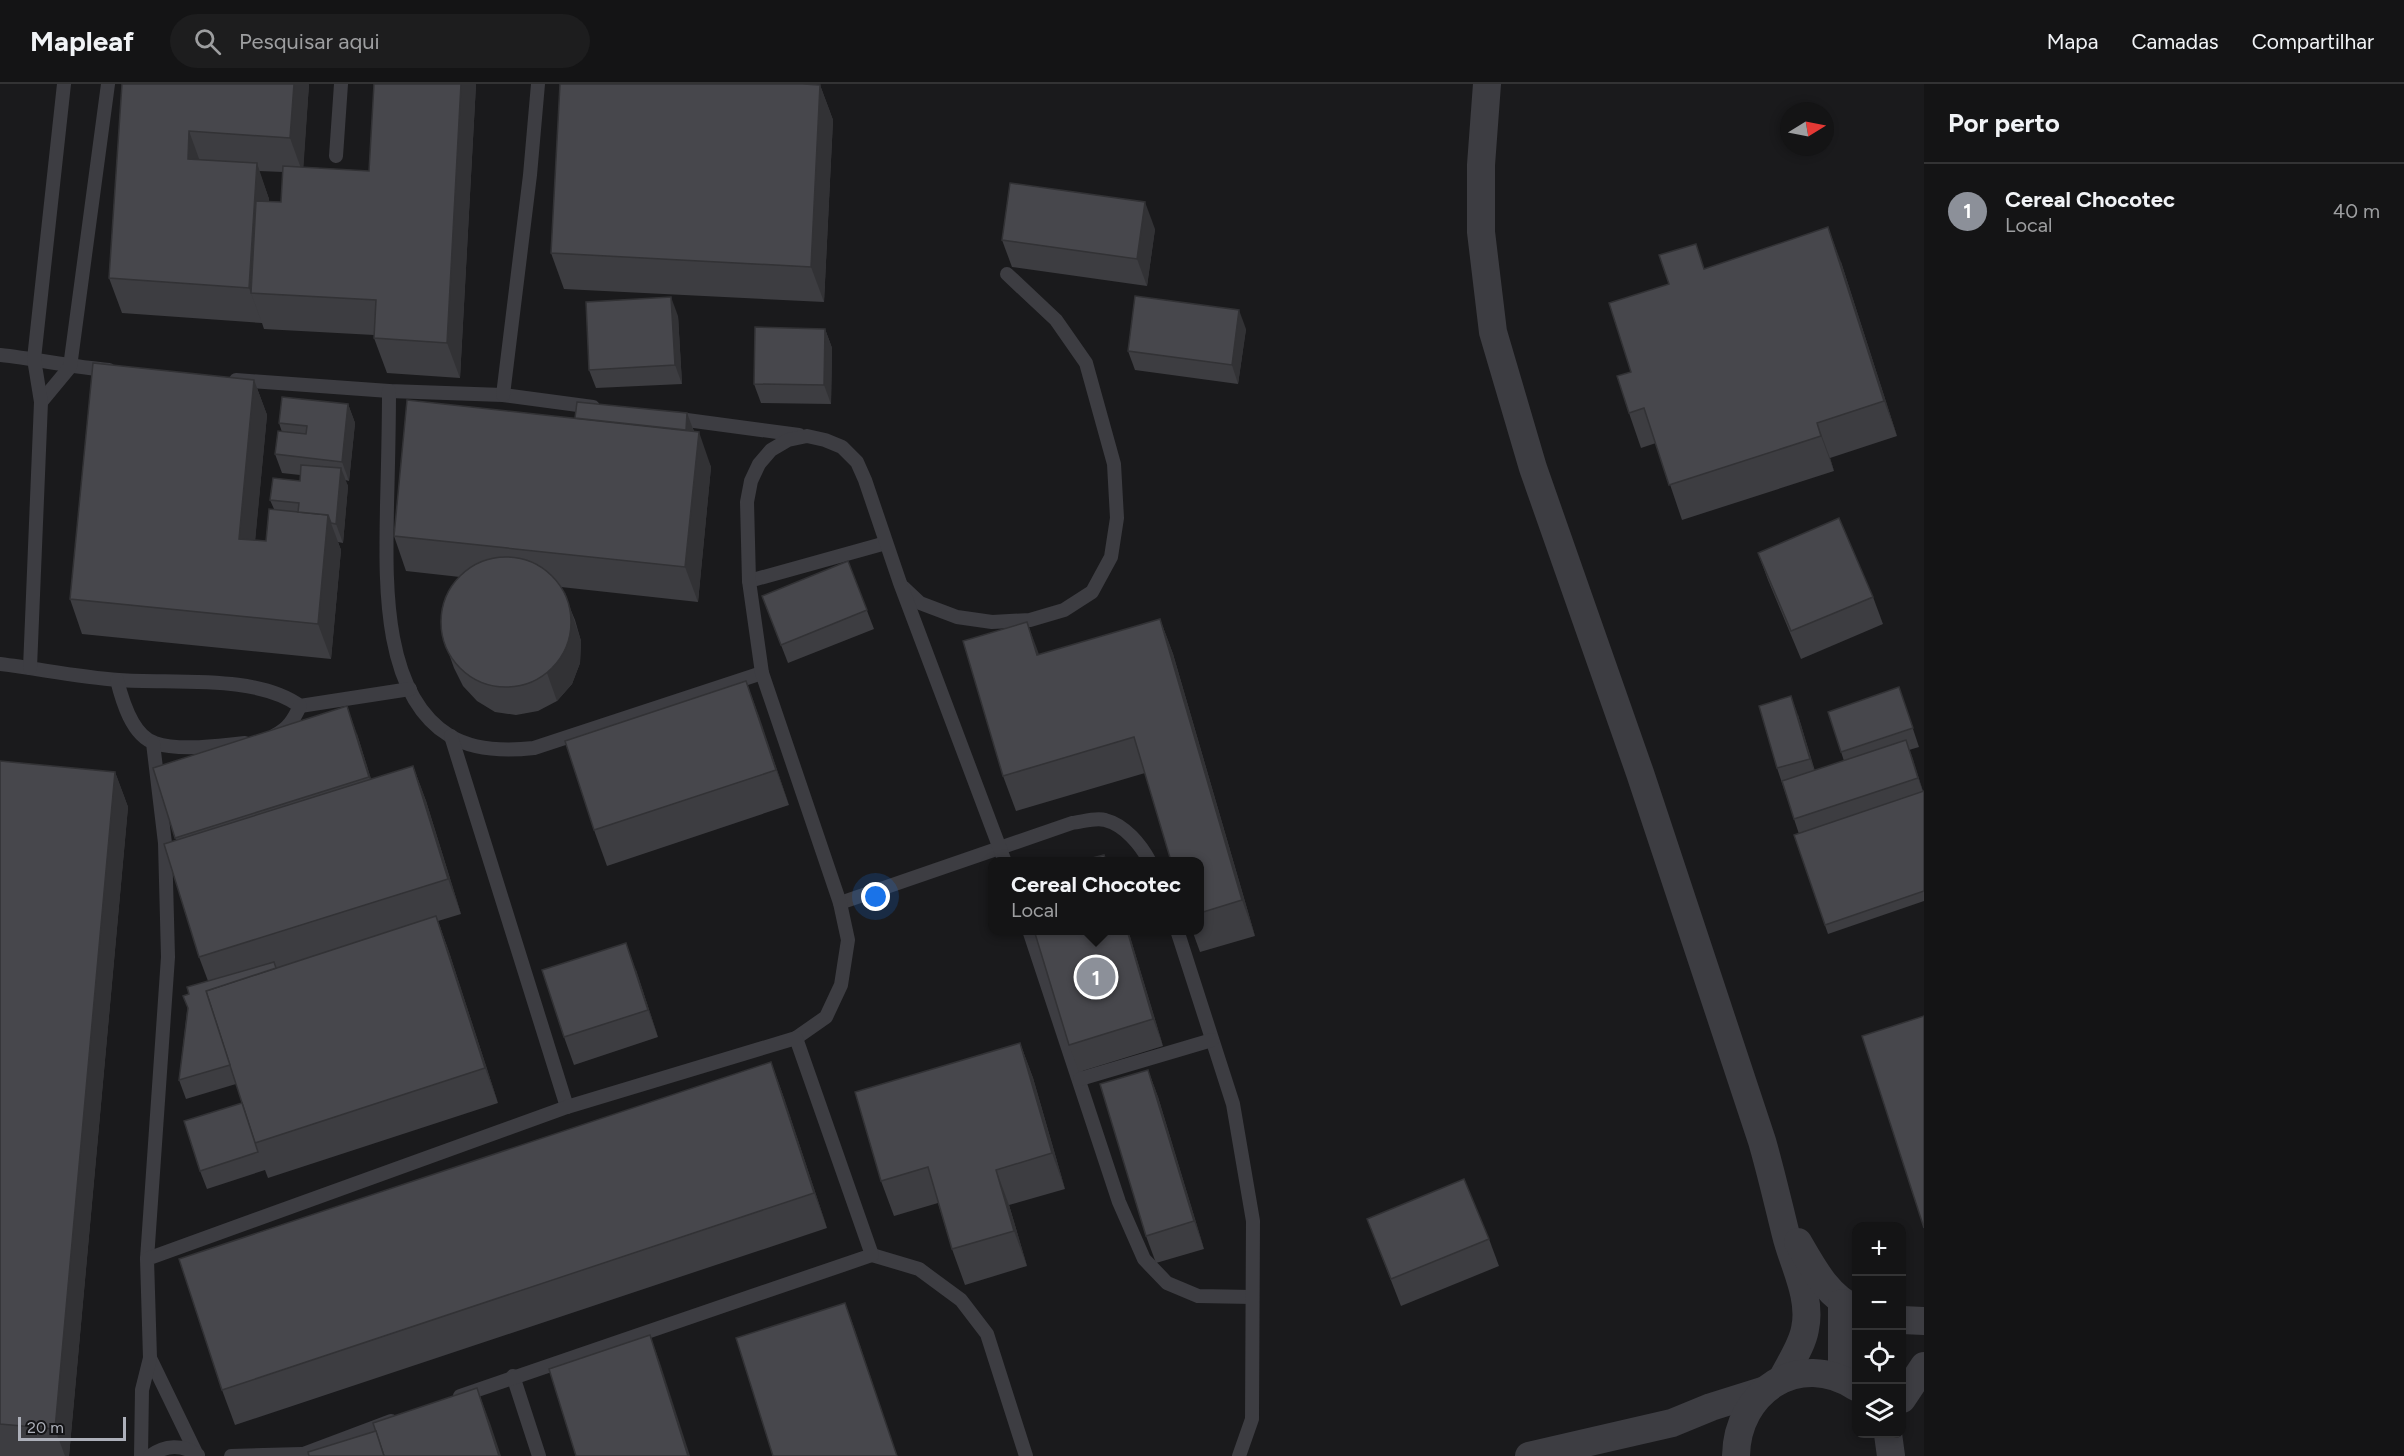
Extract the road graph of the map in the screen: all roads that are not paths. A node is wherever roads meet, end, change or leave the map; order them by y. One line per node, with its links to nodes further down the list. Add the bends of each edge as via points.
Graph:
1 (64, 84): 9 (lane)
2 (108, 84): 10 (lane)
3 (341, 84): 6 (lane)
4 (538, 84): 14 (lane)
5 (1487, 84): 40 (street, via 1481,232 1493,332 1533,468 1655,818)
6 (336, 156)
7 (1007, 274): 21 (lane, via 1056,320 1086,363 1114,464 1117,518 1111,557 1092,592 1064,610 1030,620 992,622 957,617 920,603)
8 (0, 355): 9 (lane)
9 (34, 359): 10 (lane); 15 (lane)
10 (70, 367): 11 (lane); 15 (lane)
11 (117, 371)
12 (224, 379): 13 (lane)
13 (389, 391): 14 (lane); 26 (lane, via 386,582 397,657)
14 (503, 395): 16 (lane)
15 (41, 402): 23 (lane)
16 (608, 409)
17 (655, 415): 18 (lane)
18 (807, 436): 19 (lane, via 842,447 857,462); 20 (lane, via 788,440 771,450 751,481 747,502)
19 (886, 543): 20 (lane); 21 (lane)
20 (749, 581): 24 (lane)
21 (900, 583): 30 (lane)
22 (0, 664): 23 (lane)
23 (30, 668): 25 (lane)
24 (762, 673): 28 (lane, via 534,748 480,747); 33 (lane)
25 (117, 680): 27 (lane, via 258,688 286,696); 29 (lane, via 136,728)
26 (410, 689): 27 (lane); 28 (lane, via 430,717)
27 (300, 706): 29 (lane, via 282,732 261,741 208,745)
28 (451, 736): 39 (lane)
29 (153, 743): 42 (lane, via 165,843 168,957)
30 (1000, 848): 31 (lane); 32 (lane, via 1072,823 1104,819 1125,830); 33 (lane)
31 (1003, 857)
32 (1148, 857)
33 (840, 903): 36 (lane, via 848,940 841,985 826,1017)
34 (1031, 935): 38 (lane)
35 (1180, 935): 37 (lane)
36 (796, 1038): 39 (lane); 41 (lane)
37 (1212, 1040): 38 (lane); 43 (lane, via 1233,1104 1253,1221)
38 (1080, 1079): 43 (lane, via 1119,1202 1144,1259 1167,1283 1198,1296)
39 (567, 1107): 42 (lane)
40 (1778, 1196): 44 (street, via 1798,1243 1823,1282); 51 (street, via 1806,1316 1802,1337)
41 (872, 1255): 49 (lane); 62 (lane, via 919,1269 961,1300 987,1334)
42 (147, 1259): 47 (lane)
43 (1252, 1297): 63 (lane, via 1252,1419)
44 (1849, 1306): 50 (street)
45 (1906, 1320): 46 (street)
46 (1924, 1321)
47 (150, 1358): 56 (lane); 58 (lane, via 142,1390)
48 (1924, 1366): 52 (street)
49 (513, 1376): 53 (lane); 61 (lane)
50 (1849, 1382): 51 (street, via 1812,1372)
51 (1772, 1385): 64 (street, via 1672,1423); 65 (street, via 1746,1412 1736,1436)
52 (1906, 1393)
53 (446, 1401)
54 (402, 1417): 57 (lane)
55 (1889, 1438): 66 (street)
56 (198, 1454): 59 (lane, via 183,1447 170,1447)
57 (300, 1455): 60 (lane)
58 (141, 1456)
59 (150, 1456)
60 (231, 1456)
61 (539, 1456)
62 (1026, 1456)
63 (1239, 1456)
64 (1529, 1456)
65 (1736, 1456)
66 (1891, 1456)

